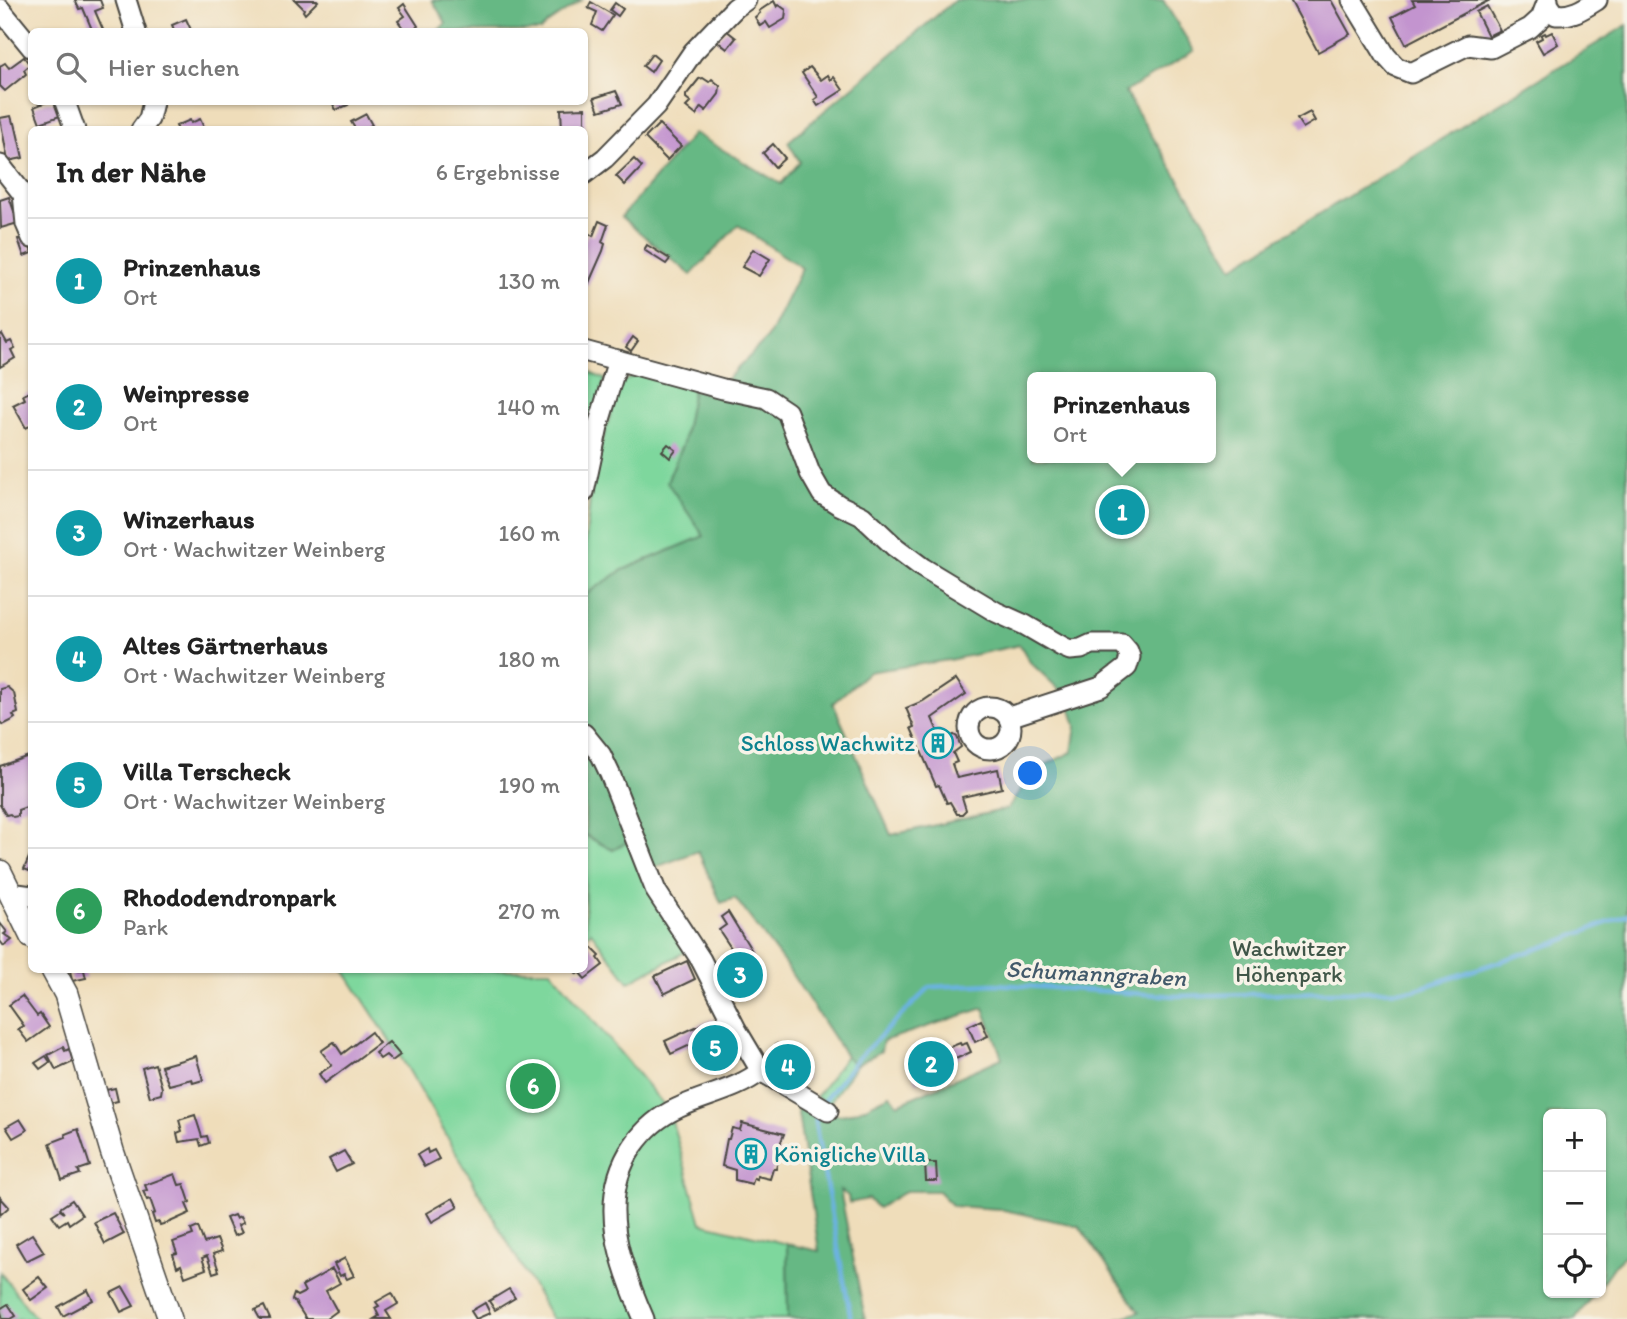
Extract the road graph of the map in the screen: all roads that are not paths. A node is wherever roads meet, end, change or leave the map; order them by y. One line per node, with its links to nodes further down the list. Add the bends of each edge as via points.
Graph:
1 (126, 0): 7 (street)
2 (746, 0): 14 (street, via 693,52 656,106)
3 (1352, 0): 5 (street, via 1386,56 1396,68 1411,73 1468,45 1491,48 1530,28)
4 (1597, 0): 5 (street, via 1567,15 1556,15)
5 (1548, 2)
6 (0, 9): 8 (street)
7 (134, 28)
8 (28, 43)
9 (66, 105): 11 (street)
10 (152, 105): 12 (street)
11 (74, 126)
12 (144, 126)
13 (0, 165): 15 (street)
14 (588, 171)
15 (27, 195): 16 (street)
16 (28, 213)
17 (588, 352): 18 (street)
18 (618, 360): 19 (street); 20 (street, via 766,398 787,412 822,494 862,516 923,568 1070,650 1110,643 1128,650 1127,667 1101,687)
19 (588, 473)
20 (1009, 718)
21 (588, 739): 26 (street, via 610,775 649,879 701,960)
22 (0, 872): 23 (main road)
23 (21, 894): 24 (main road)
24 (28, 921)
25 (54, 973): 28 (main road, via 69,1004 112,1151)
26 (761, 1071): 27 (street); 29 (street, via 675,1109 648,1128 623,1160 614,1189 616,1240)
27 (821, 1106)
28 (170, 1319)
29 (644, 1319)

